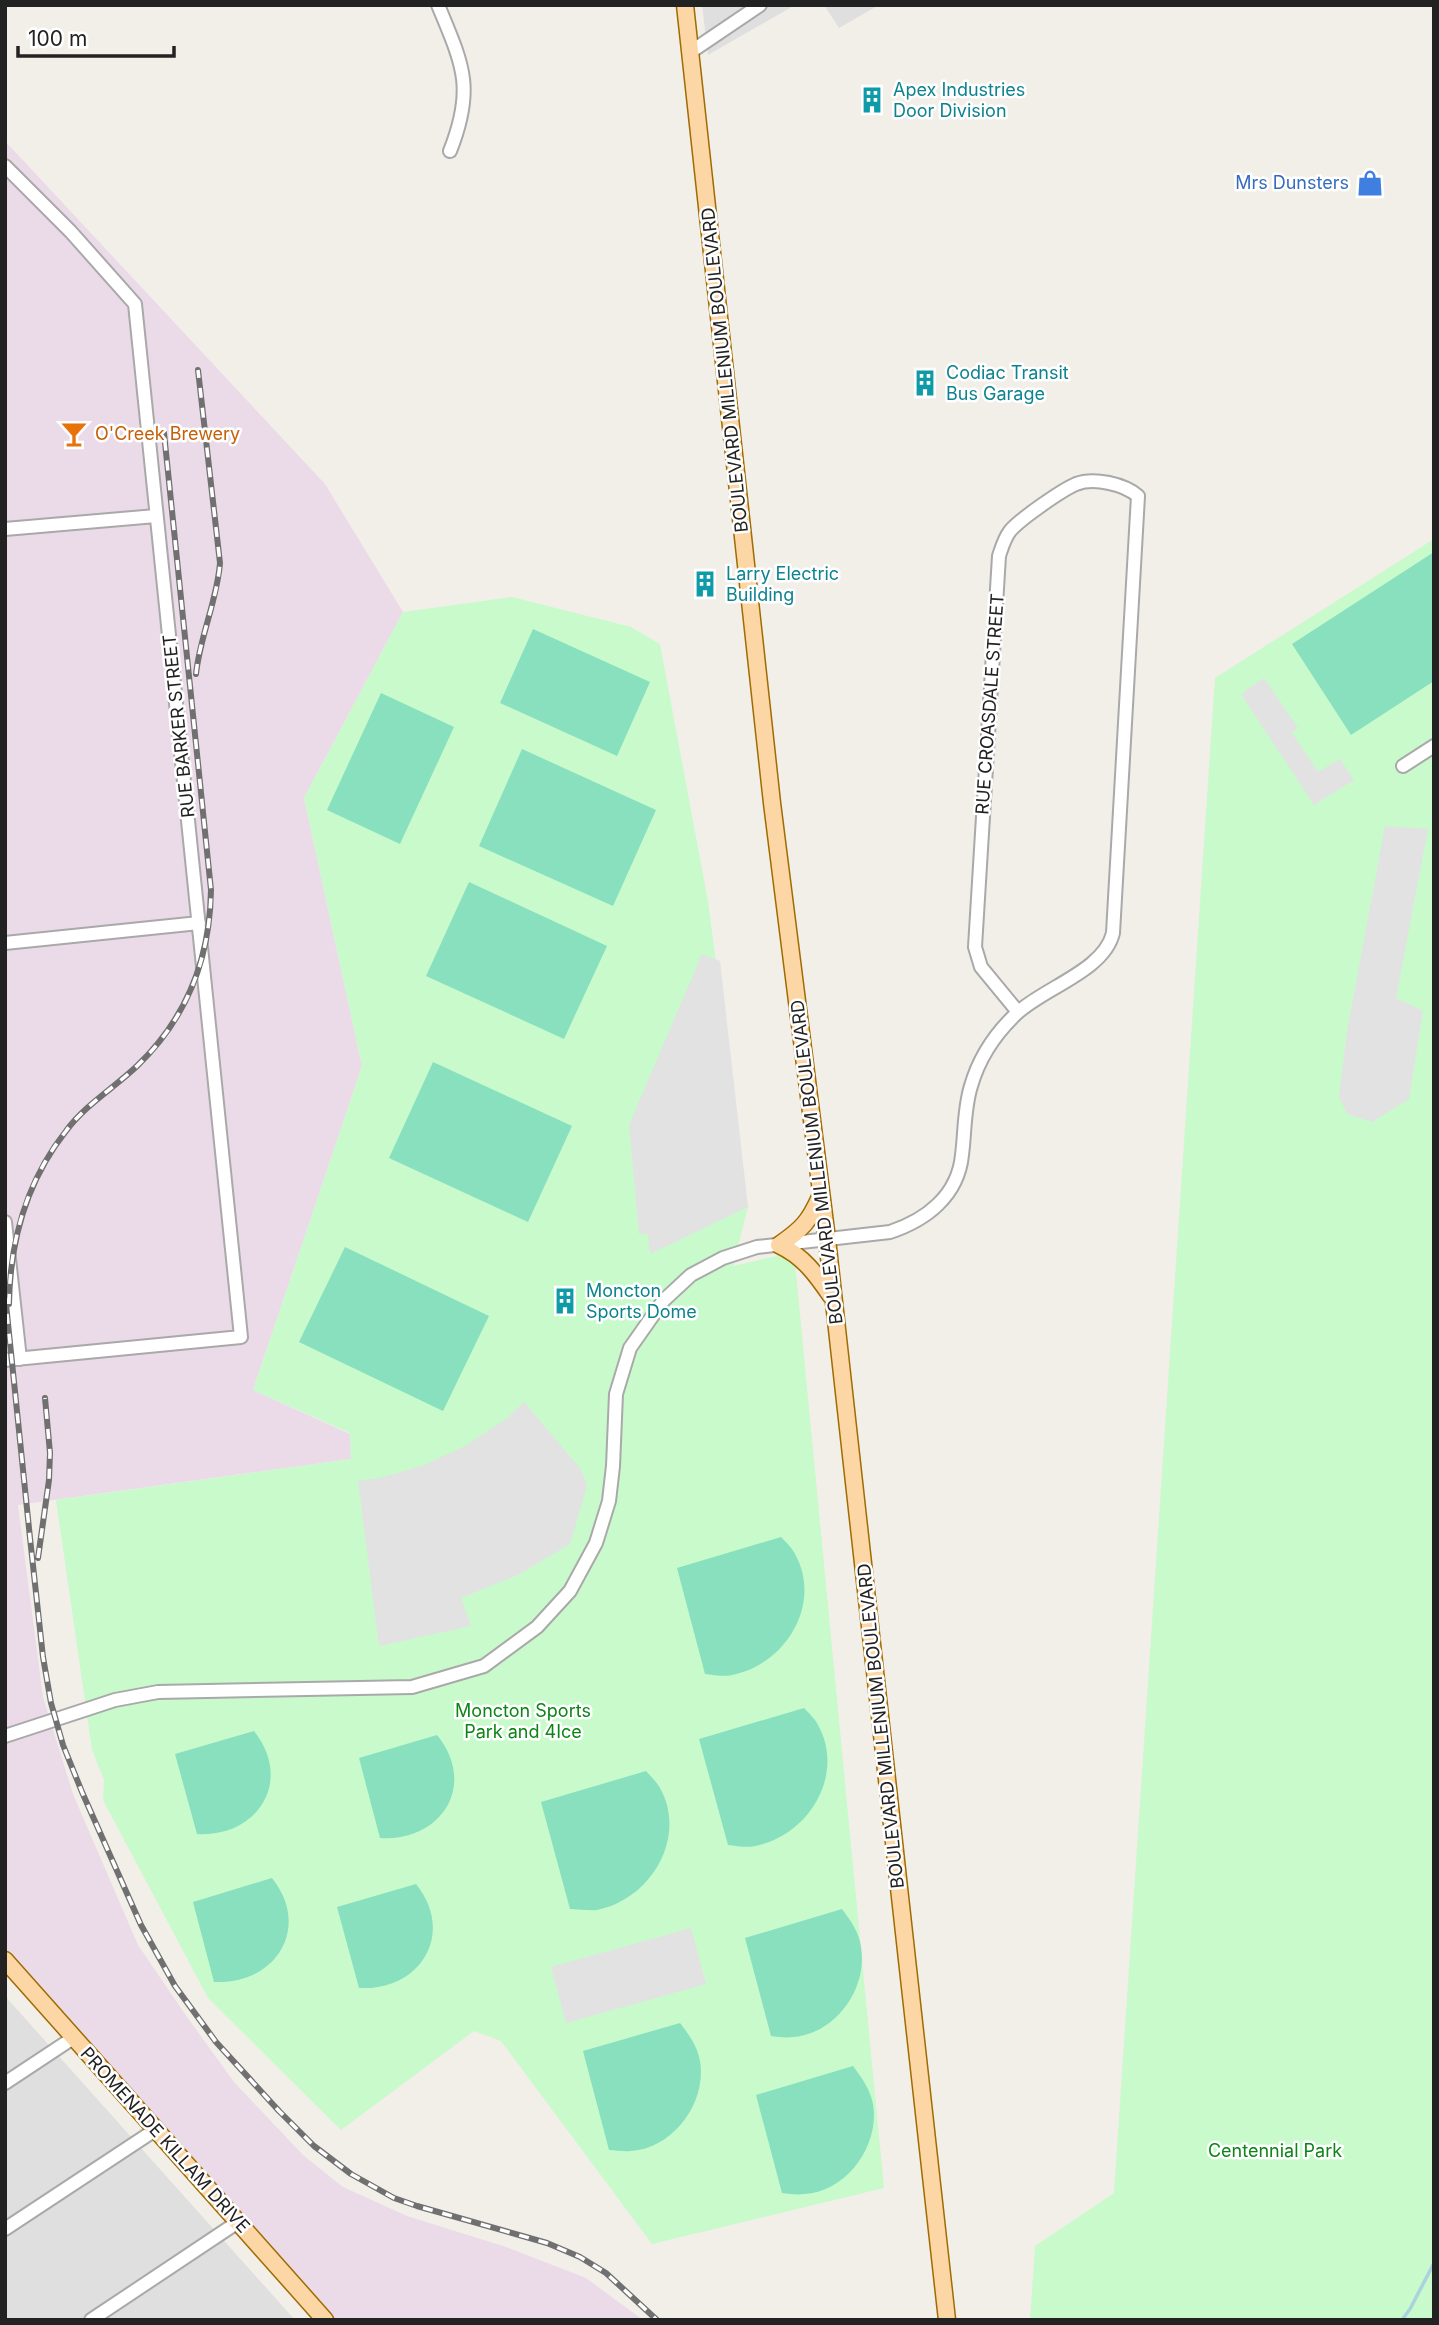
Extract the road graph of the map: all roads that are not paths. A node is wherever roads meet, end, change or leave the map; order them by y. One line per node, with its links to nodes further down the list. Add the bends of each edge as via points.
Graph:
1 (438, 5): 5 (street, via 461,60 464,96 461,122)
2 (685, 5): 4 (main road, BOULEVARD MILLENIUM BOULEVARD)
3 (760, 5): 4 (street)
4 (689, 53): 14 (main road, BOULEVARD MILLENIUM BOULEVARD, via 772,803)
5 (450, 151)
6 (7, 170): 7 (street, RUE BARKER STREET, via 135,304)
7 (156, 516): 8 (street); 11 (street, RUE BARKER STREET)
8 (5, 529)
9 (1434, 747): 10 (street)
10 (1403, 766)
11 (199, 923): 12 (street); 19 (street, RUE BARKER STREET, via 242,1337)
12 (5, 943)
13 (1018, 1012): 13 (street, RUE CROASDALE STREET, via 1097,960 1111,944 1138,496 1128,487 1091,482 1075,485 1021,520 1003,542 999,556 975,947 981,967); 16 (street, via 997,1034 978,1066 966,1111 962,1159 944,1199 908,1226)
14 (821, 1194): 16 (main road, BOULEVARD MILLENIUM BOULEVARD); 17 (main road, via 811,1219)
15 (5, 1223): 19 (street)
16 (827, 1239): 17 (street); 18 (main road, BOULEVARD MILLENIUM BOULEVARD)
17 (779, 1245): 18 (main road, via 803,1259); 21 (street, via 723,1258 691,1275 663,1301 630,1348 616,1394 609,1501 596,1543 570,1591 537,1627 484,1666 412,1687 158,1692 115,1700)
18 (834, 1299): 30 (main road, BOULEVARD MILLENIUM BOULEVARD)
19 (20, 1359): 20 (street)
20 (5, 1360)
21 (9, 1736)
22 (5, 1960): 23 (main road, PROMENADE KILLAM DRIVE)
23 (74, 2038): 24 (street); 25 (main road, PROMENADE KILLAM DRIVE)
24 (5, 2083)
25 (155, 2130): 26 (main road, PROMENADE KILLAM DRIVE); 27 (street)
26 (238, 2222): 28 (main road, PROMENADE KILLAM DRIVE); 29 (street)
27 (5, 2229)
28 (321, 2319)
29 (91, 2320)
30 (947, 2320)

